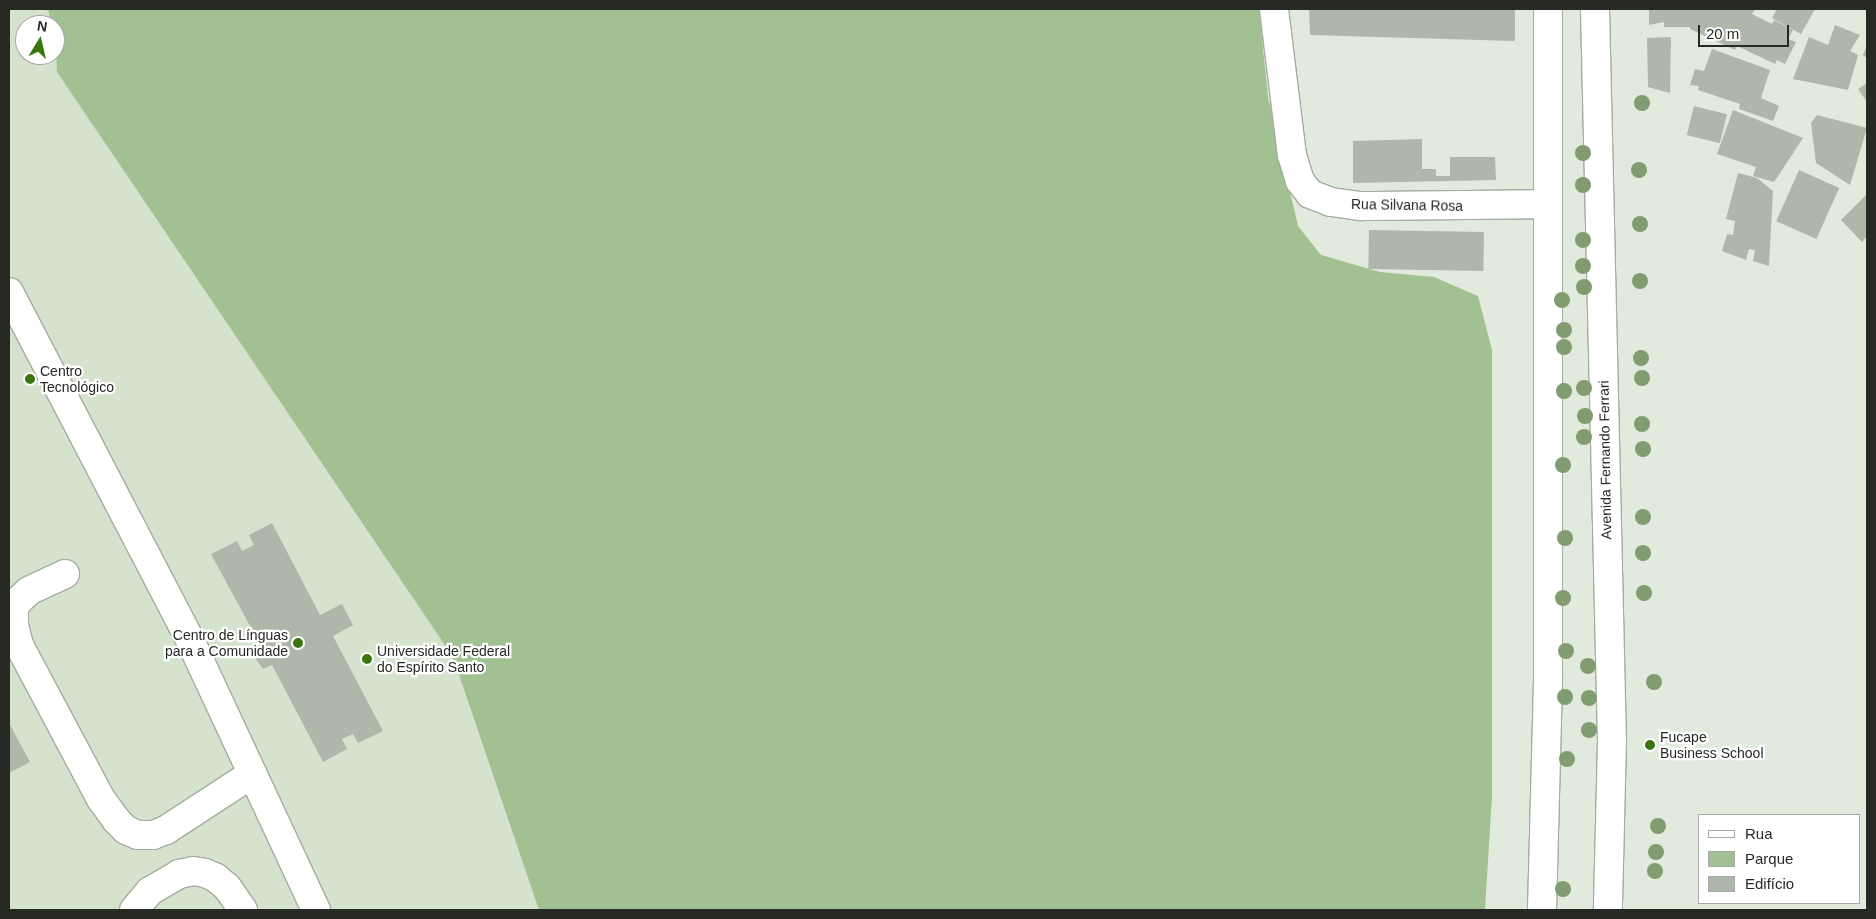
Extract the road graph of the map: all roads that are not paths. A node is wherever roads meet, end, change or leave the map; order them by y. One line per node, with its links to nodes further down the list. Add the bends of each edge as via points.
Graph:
1 (1274, 9): 4 (main road, Rua Silvana Rosa, via 1292,155 1300,181 1310,194 1331,202 1361,206)
2 (1548, 9): 4 (main road)
3 (1595, 9): 12 (main road, Avenida Fernando Ferrari, via 1612,741)
4 (1547, 204): 11 (main road, via 1548,676)
5 (9, 292): 7 (main road, via 191,642)
6 (65, 574): 7 (main road, via 29,591 20,599 14,607 14,625 19,646 101,799 116,820 126,830 138,835 152,835 182,820)
7 (252, 774): 10 (main road)
8 (134, 910): 9 (main road, via 150,891 180,874 193,871 216,878)
9 (243, 910)
10 (316, 910)
11 (1542, 910)
12 (1608, 910)

